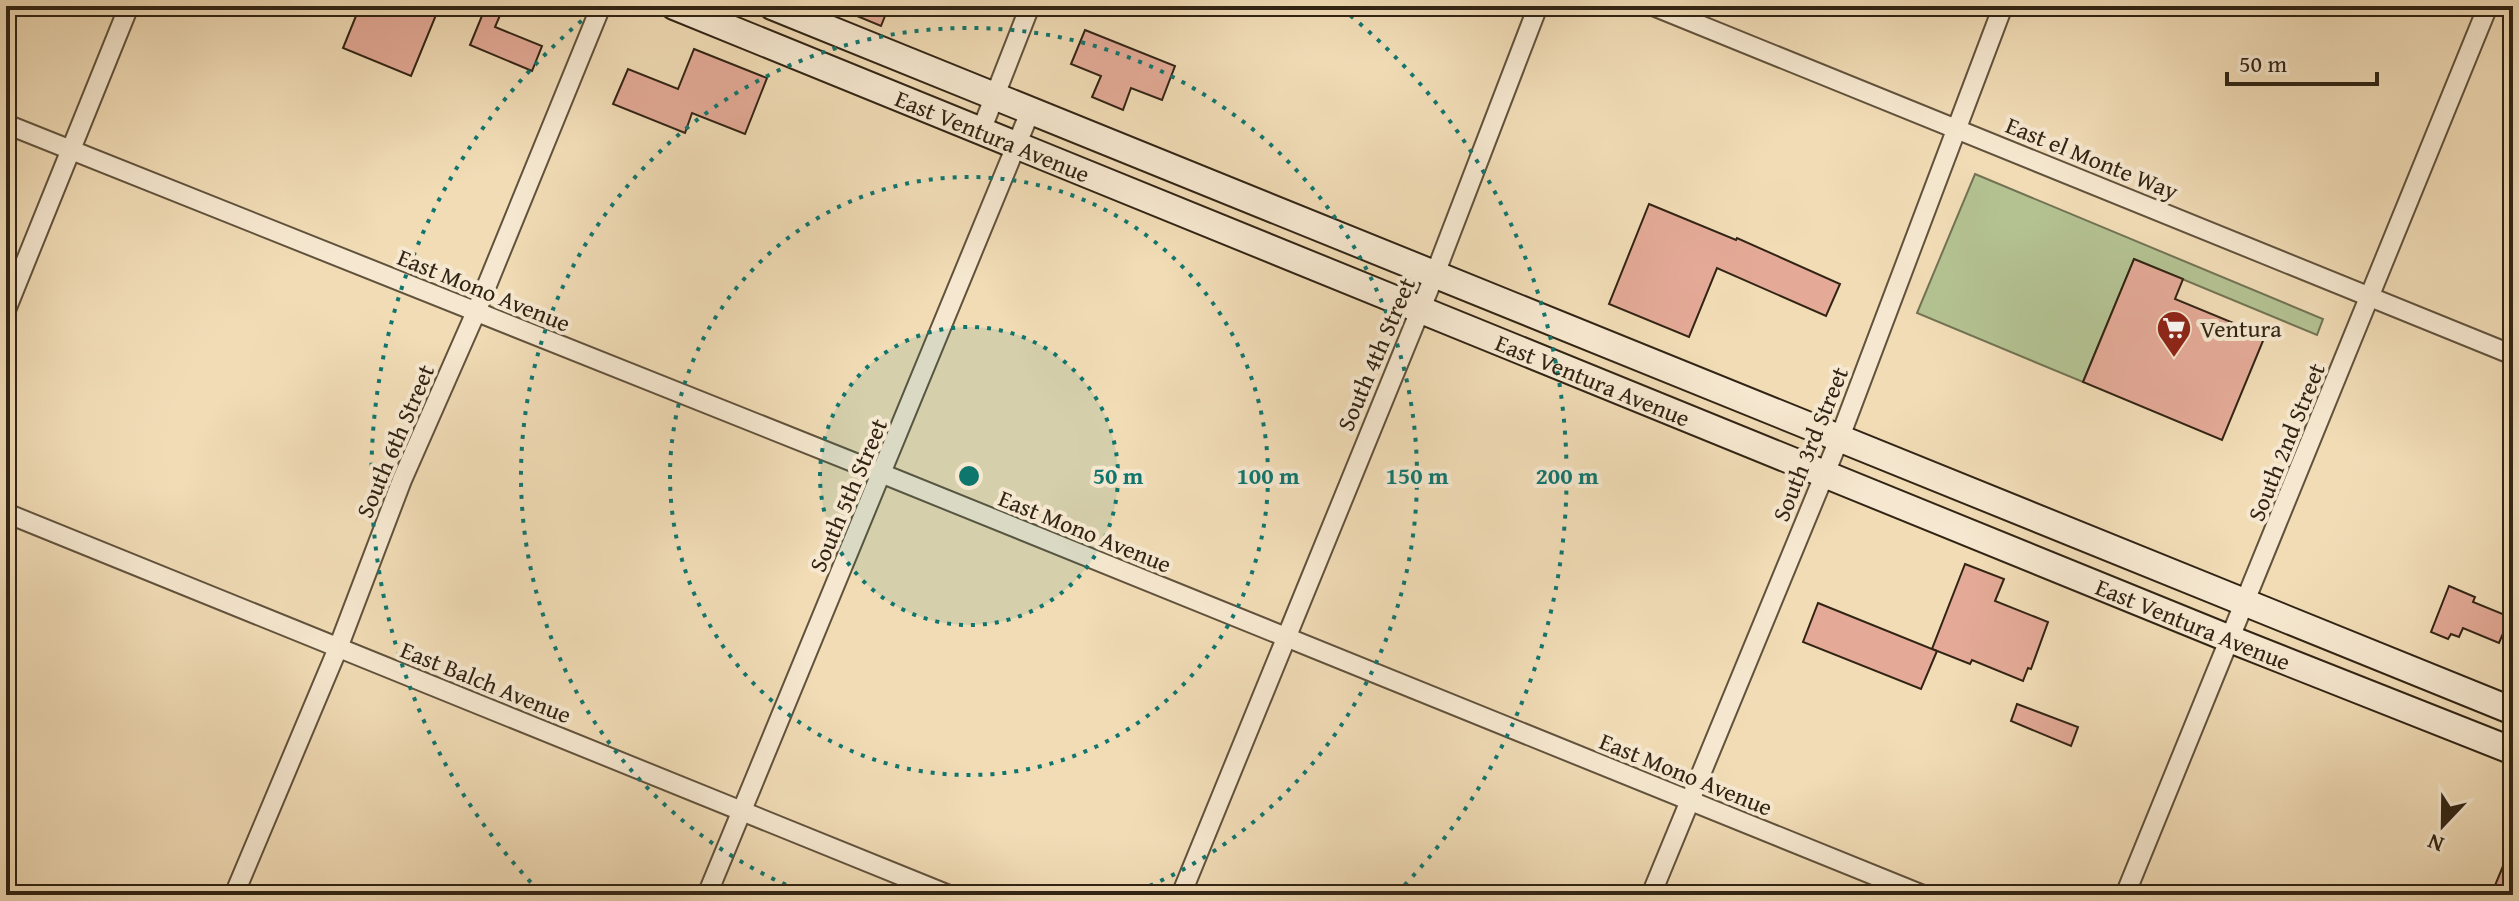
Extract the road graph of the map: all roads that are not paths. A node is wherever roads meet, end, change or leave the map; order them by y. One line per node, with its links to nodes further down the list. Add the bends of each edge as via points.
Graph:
1 (129, 6): 16 (street)
2 (601, 6): 21 (street, South 6th Street)
3 (674, 6): 14 (main road, East Ventura Avenue)
4 (772, 6): 10 (main road, East Ventura Avenue)
5 (1030, 6): 10 (street)
6 (1538, 6): 17 (street, South 4th Street)
7 (1653, 6): 13 (street, East el Monte Way)
8 (2003, 6): 13 (street, South 3rd Street)
9 (2488, 6): 18 (street, South 2nd Street)
10 (994, 97): 11 (main road, East Ventura Avenue); 14 (street)
11 (1030, 112): 15 (street, South 5th Street); 17 (main road, East Ventura Avenue)
12 (6, 124): 16 (street, East Mono Avenue)
13 (1957, 129): 18 (street, East el Monte Way); 23 (street, South 3rd Street)
14 (981, 131): 15 (main road, East Ventura Avenue)
15 (1016, 145): 19 (main road, East Ventura Avenue); 25 (street, South 5th Street)
16 (72, 152): 20 (street); 21 (street, East Mono Avenue)
17 (1435, 274): 19 (street, South 4th Street); 23 (main road, East Ventura Avenue)
18 (2370, 297): 22 (street, East el Monte Way); 27 (street, South 2nd Street)
19 (1421, 309): 24 (main road, East Ventura Avenue); 28 (street, South 4th Street)
20 (6, 310)
21 (476, 312): 25 (street, East Mono Avenue); 30 (street, South 6th Street, via 402,480)
22 (2513, 355)
23 (1840, 437): 24 (street, South 3rd Street); 27 (main road, East Ventura Avenue)
24 (1826, 473): 29 (main road, East Ventura Avenue); 33 (street, South 3rd Street)
25 (883, 474): 28 (street, East Mono Avenue); 34 (street, South 5th Street)
26 (6, 513): 30 (street, East Balch Avenue)
27 (2245, 604): 29 (street, South 2nd Street); 31 (main road, East Ventura Avenue)
28 (1285, 638): 33 (street, East Mono Avenue); 38 (street, South 4th Street)
29 (2230, 639): 32 (main road, East Ventura Avenue); 41 (street, South 2nd Street)
30 (338, 648): 34 (street, East Balch Avenue); 35 (street, South 6th Street)
31 (2513, 711)
32 (2513, 751)
33 (1690, 801): 39 (street, South 3rd Street); 40 (street, East Mono Avenue)
34 (742, 812): 36 (street, South 5th Street); 37 (street, East Balch Avenue)
35 (234, 895)
36 (707, 895)
37 (949, 895)
38 (1181, 895)
39 (1651, 895)
40 (1923, 895)
41 (2125, 895)

